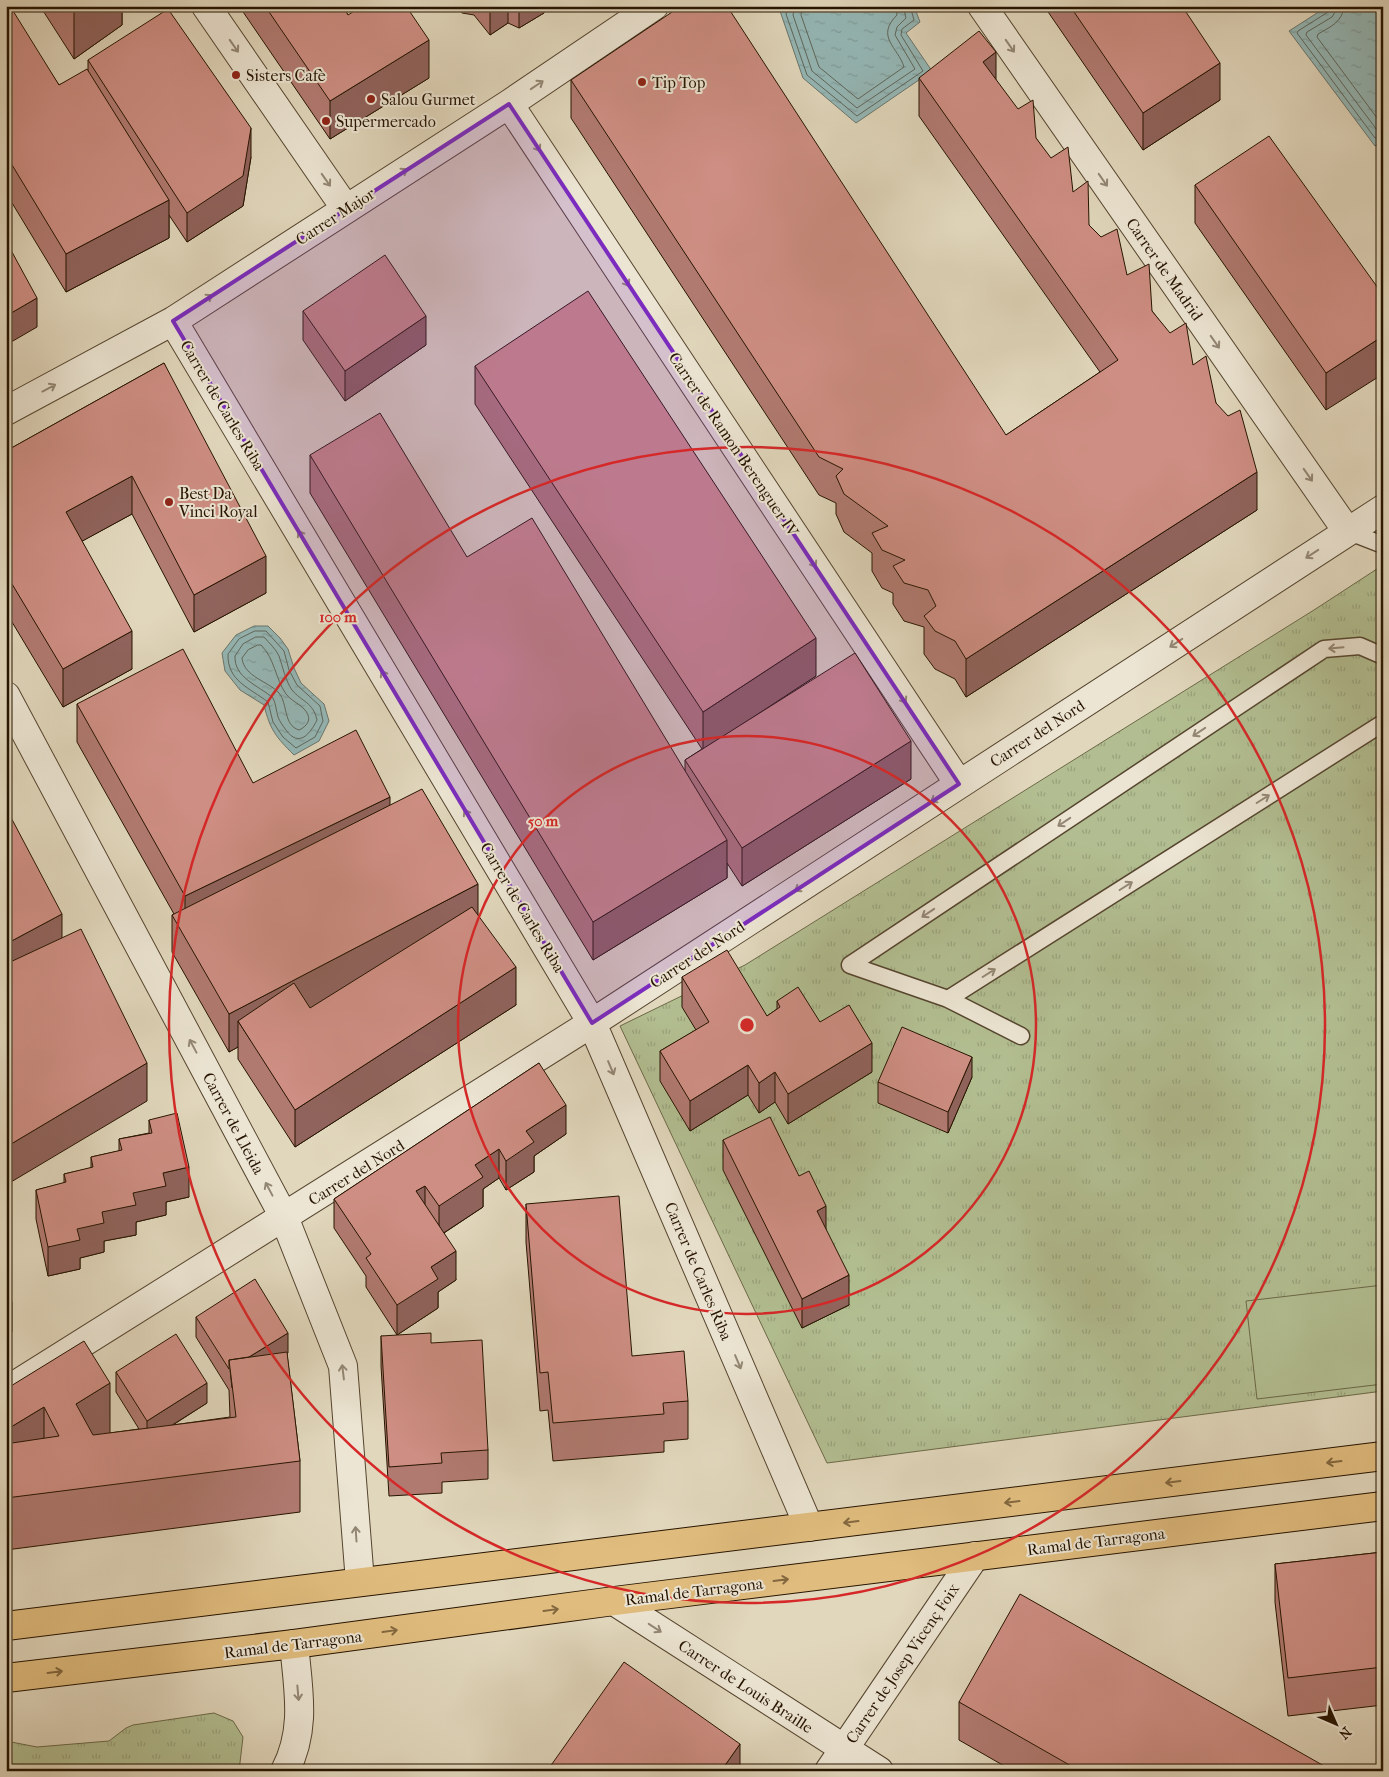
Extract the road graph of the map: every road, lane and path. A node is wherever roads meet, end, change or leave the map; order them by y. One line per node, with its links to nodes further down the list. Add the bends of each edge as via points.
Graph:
1 (206, 6): 5 (street, one-way to 5)
2 (654, 6): 4 (street, Carrer Major, one-way to 2)
3 (982, 6): 9 (street, Carrer de Madrid, one-way to 9)
4 (509, 104): 5 (street, Carrer Major, one-way to 4); 14 (street, Carrer de Ramon Berenguer IV, one-way to 14)
5 (346, 209): 6 (street, Carrer Major, one-way to 5)
6 (172, 321): 7 (street, Carrer Major, one-way to 6); 16 (street, Carrer de Carles Riba, one-way to 6)
7 (6, 411)
8 (1383, 509): 9 (street, Carrer del Nord)
9 (1347, 532): 10 (lane); 14 (street, Carrer del Nord, one-way to 14)
10 (1383, 545)
11 (1383, 656): 15 (lane, one-way to 15, via 1360,646 1324,649 850,965)
12 (6, 696): 18 (street, Carrer de Lleida, one-way to 12)
13 (1383, 723): 15 (lane, one-way to 13)
14 (960, 784): 16 (street, Carrer del Nord, one-way to 16)
15 (948, 999): 17 (lane)
16 (592, 1023): 18 (street, Carrer del Nord); 22 (street, Carrer de Carles Riba, one-way to 22)
17 (1021, 1036)
18 (284, 1217): 19 (street, Carrer del Nord); 24 (street, Carrer de Lleida, one-way to 18, via 343,1366)
19 (6, 1391)
20 (1383, 1456): 22 (main road, one-way to 22)
21 (1383, 1506): 23 (main road, Ramal de Tarragona)
22 (808, 1527): 24 (main road)
23 (975, 1556): 25 (main road, Ramal de Tarragona, one-way to 23); 29 (street, Carrer de Josep Vicenç Foix)
24 (360, 1582): 26 (main road)
25 (614, 1601): 27 (main road, Ramal de Tarragona, one-way to 25); 29 (street, Carrer de Louis Braille, one-way to 29)
26 (6, 1626)
27 (294, 1644): 28 (main road, Ramal de Tarragona, one-way to 27); 30 (street, one-way to 30, via 300,1715 297,1738)
28 (6, 1678)
29 (844, 1749): 31 (street, Carrer de Josep Vicenç Foix); 32 (street, Carrer de Louis Braille)
30 (285, 1771)
31 (828, 1771)
32 (879, 1771)

